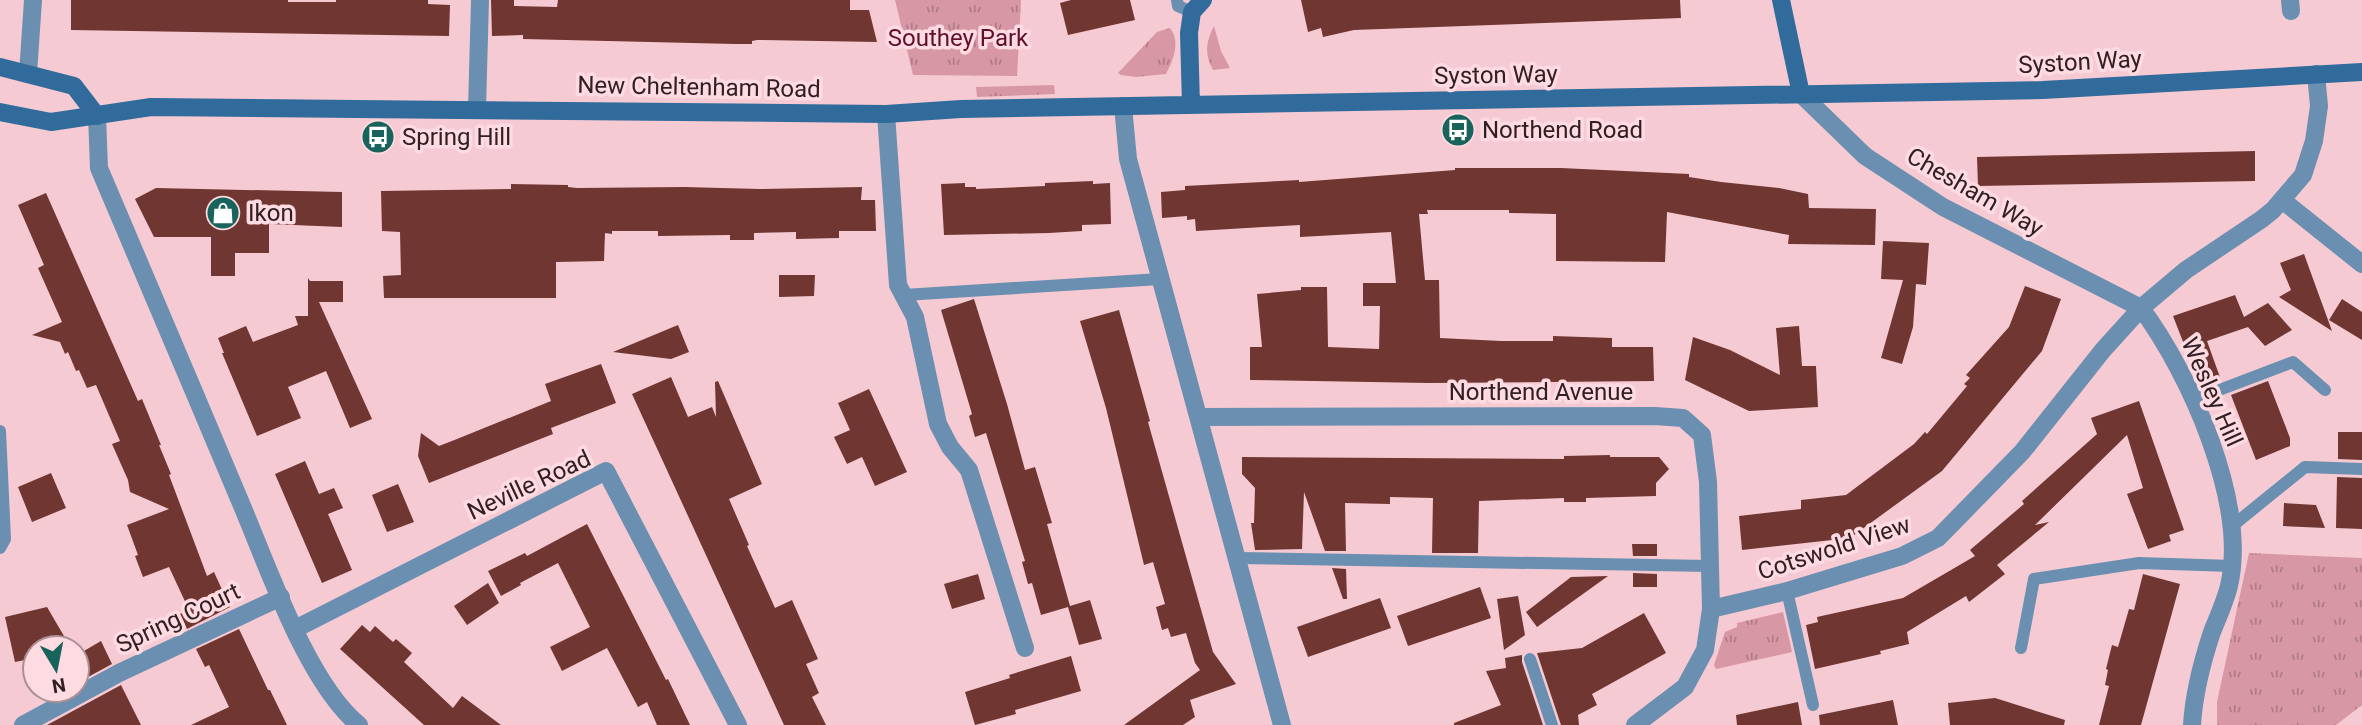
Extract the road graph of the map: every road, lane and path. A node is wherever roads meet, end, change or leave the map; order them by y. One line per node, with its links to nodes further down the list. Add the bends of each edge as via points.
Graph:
1 (33, 0): 8 (street)
2 (480, 0): 13 (street)
3 (1177, 0): 5 (lane, via 1178,6)
4 (1781, 0): 10 (street)
5 (1197, 6): 11 (street, via 1189,33)
6 (0, 67): 8 (street)
7 (2362, 72): 9 (street, Syston Way)
8 (28, 74): 16 (street, via 74,86)
9 (2316, 74): 10 (street, Syston Way, via 2043,90); 17 (street, via 2319,106 2314,142 2303,175)
10 (1801, 94): 11 (street, Syston Way); 21 (street, Chesham Way, via 1865,156 1943,207)
11 (1191, 105): 12 (street, New Cheltenham Road)
12 (1123, 106): 15 (street, New Cheltenham Road); 19 (street, via 1128,159)
13 (477, 109): 15 (street, New Cheltenham Road); 16 (street, New Cheltenham Road, via 151,107)
14 (0, 112): 16 (street, New Cheltenham Road, via 51,122)
15 (886, 114): 20 (street, via 895,255 898,285)
16 (97, 116): 33 (street, via 99,168)
17 (2282, 200): 18 (street); 21 (street)
18 (2362, 264)
19 (1160, 279): 20 (lane); 24 (street)
20 (904, 295): 36 (street, via 915,317 938,424 970,470)
21 (2141, 308): 23 (street, Wesley Hill, via 2179,366); 32 (street, Cotswold View, via 2022,452 1938,538 1902,556)
22 (2325, 390): 23 (lane, via 2293,362)
23 (2193, 400): 27 (street, Wesley Hill, via 2216,459)
24 (1199, 417): 29 (street); 31 (street, Northend Avenue, via 1683,418 1702,435 1709,482)
25 (0, 430): 28 (lane, via 5,539)
26 (2362, 469): 27 (lane, via 2305,467)
27 (2231, 527): 30 (street, Wesley Hill)
28 (0, 548)
29 (1237, 558): 31 (lane); 43 (street)
30 (2232, 565): 37 (lane, via 2139,563 2035,579); 46 (street, Wesley Hill, via 2197,680)
31 (1710, 566): 34 (street, Northend Avenue)
32 (1787, 591): 34 (street, Cotswold View); 39 (lane)
33 (281, 597): 35 (street); 40 (street, Spring Court, via 119,673)
34 (1711, 608): 45 (street, via 1705,650 1685,687)
35 (295, 629): 41 (street, via 318,674 345,714); 42 (street, Neville Road, via 606,471)
36 (1025, 648)
37 (2021, 648)
38 (1530, 659): 44 (lane)
39 (1813, 705)
40 (23, 725)
41 (359, 725)
42 (738, 725)
43 (1282, 725)
44 (1552, 725)
45 (1635, 725)
46 (2192, 725)

